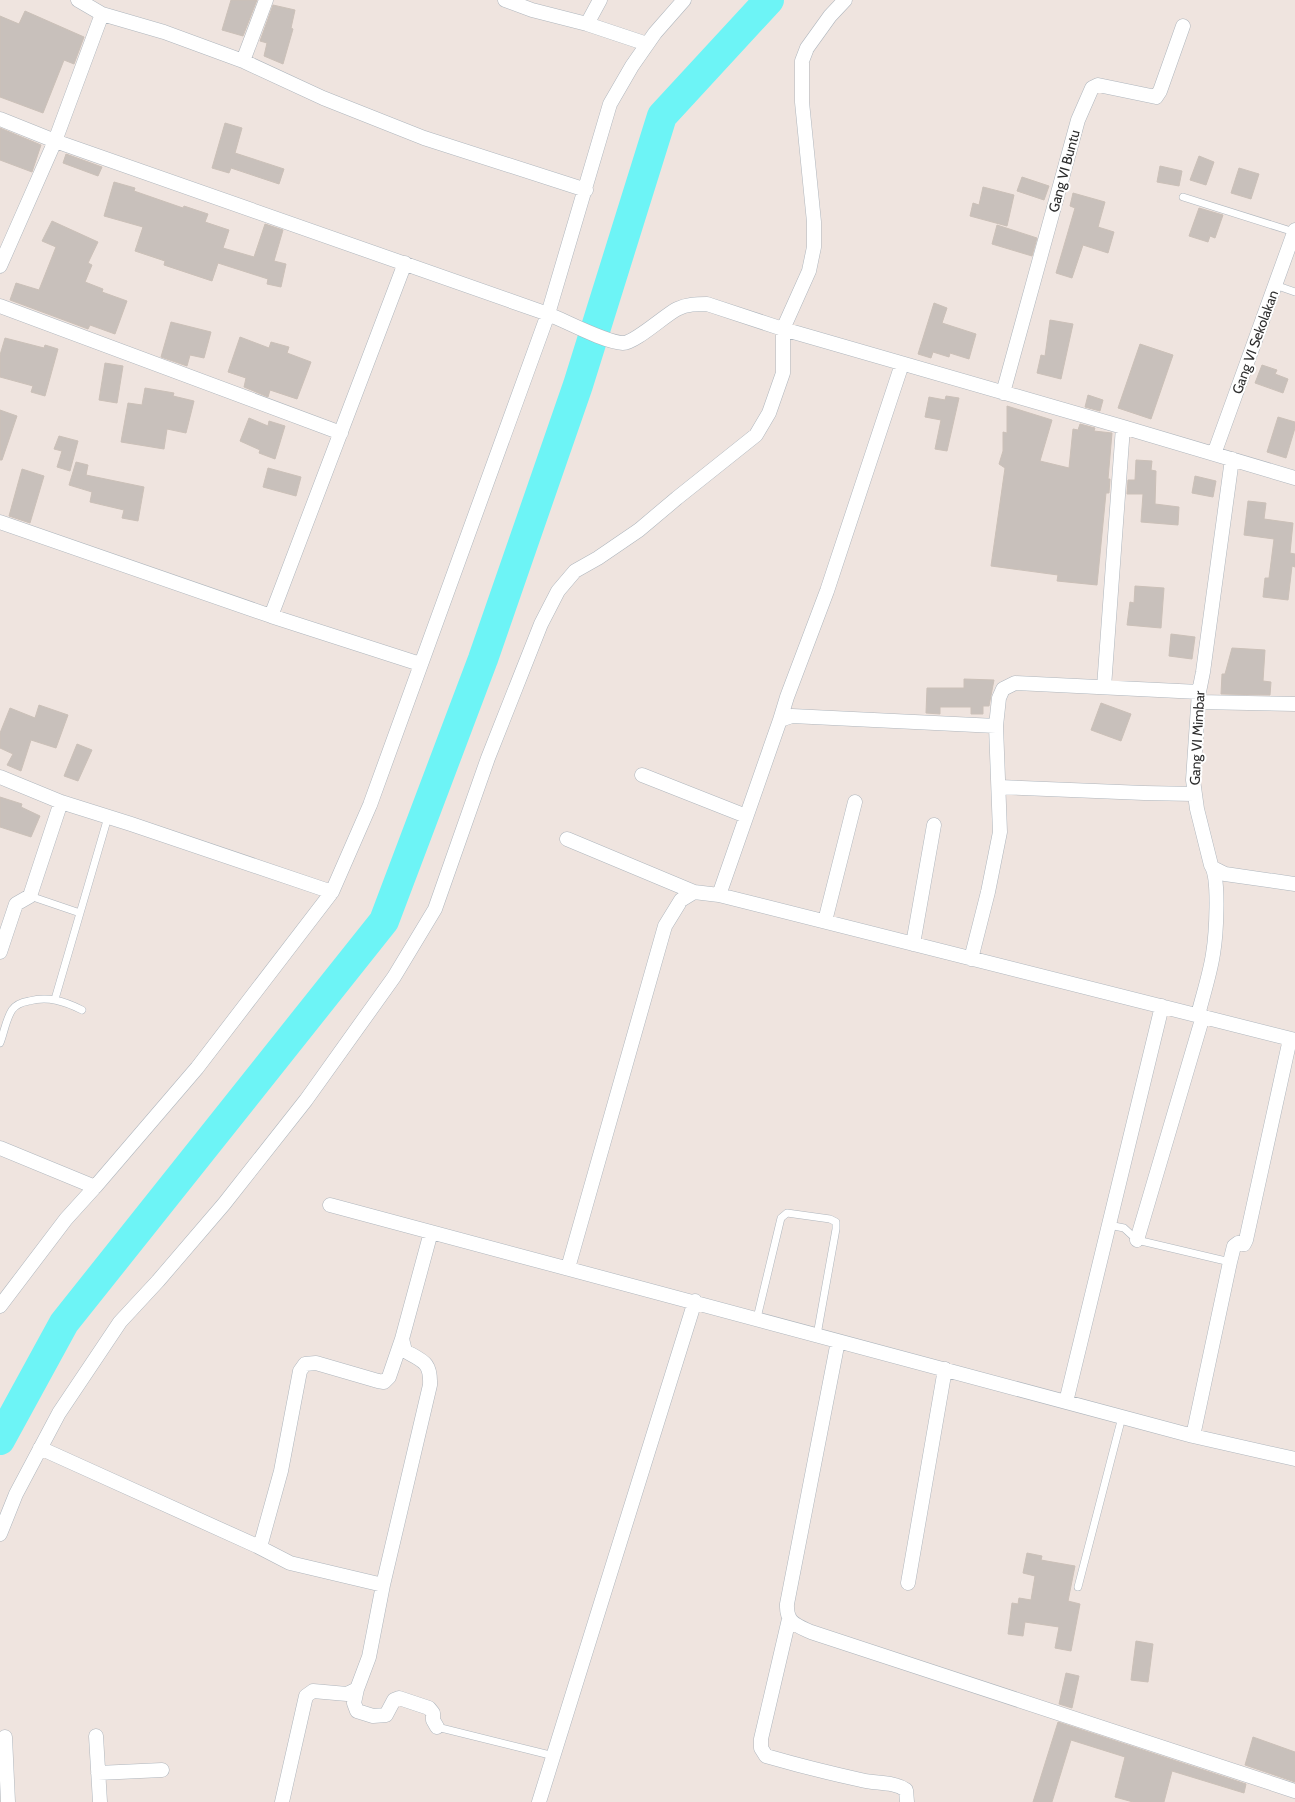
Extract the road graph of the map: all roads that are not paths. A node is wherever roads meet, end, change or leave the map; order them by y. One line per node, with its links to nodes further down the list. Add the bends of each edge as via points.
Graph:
1 (78, 0): 7 (street)
2 (266, 0): 11 (street)
3 (505, 0): 8 (street)
4 (600, 0): 8 (street)
5 (684, 0): 10 (street)
6 (845, 0): 23 (street, via 830,16 802,61 802,102 814,247 809,271)
7 (102, 14): 11 (street, via 164,32); 13 (street)
8 (587, 24): 10 (street)
9 (1184, 26): 25 (street, Gang VI Buntu, via 1156,97 1098,85 1092,88 1078,120)
10 (647, 44): 14 (street, via 610,104)
11 (243, 61): 14 (street, via 323,98 424,138)
12 (0, 119): 13 (street)
13 (56, 141): 17 (street); 18 (street)
14 (586, 190): 22 (street)
15 (1183, 197): 16 (lane)
16 (1295, 231): 19 (street, Gang VI Sekolakan)
17 (405, 262): 22 (street); 27 (street)
18 (0, 266)
19 (1275, 285): 20 (lane); 28 (street, Gang VI Sekolakan)
20 (1295, 292)
21 (0, 306): 27 (street)
22 (548, 314): 23 (street, via 610,340 626,342 676,309 696,304 707,304); 33 (street)
23 (783, 329): 24 (street); 84 (street, via 783,373 770,413 756,435 639,530 575,571 558,591 541,624 488,758 435,909 399,968 306,1100 224,1204 120,1322 58,1413)
24 (902, 364): 25 (street); 37 (street, via 830,582)
25 (1003, 393): 26 (street)
26 (1123, 427): 28 (street); 34 (street)
27 (341, 433): 32 (street)
28 (1214, 454): 29 (street)
29 (1232, 459): 30 (street); 35 (street, Gang VI Mimbar)
30 (1295, 478)
31 (0, 522): 32 (street)
32 (271, 616): 33 (street)
33 (420, 664): 51 (street, via 370,805)
34 (1104, 687): 35 (street); 38 (street, via 1015,683 1003,689 999,698)
35 (1199, 697): 36 (street); 42 (street, Gang VI Mimbar)
36 (1295, 704)
37 (780, 720): 38 (street, via 792,716); 45 (street)
38 (996, 726): 41 (street)
39 (642, 775): 45 (street)
40 (0, 777): 43 (street)
41 (999, 788): 42 (street); 59 (street, via 1000,832)
42 (1194, 794): 49 (street, Gang VI Mimbar)
43 (61, 802): 46 (street); 54 (street)
44 (854, 802): 56 (street)
45 (746, 816): 53 (street)
46 (108, 817): 51 (street); 55 (lane)
47 (934, 825): 57 (street)
48 (567, 839): 52 (street)
49 (1213, 868): 50 (street, via 1225,874); 63 (street, Gang VI Mimbar, via 1217,894 1213,954)
50 (1295, 884)
51 (332, 892): 67 (street, via 197,1068)
52 (694, 892): 53 (street); 73 (street, via 680,900 665,926)
53 (719, 895): 56 (street)
54 (30, 896): 55 (lane); 58 (street, via 16,904)
55 (80, 913): 60 (lane)
56 (825, 922): 57 (street)
57 (912, 944): 59 (street)
58 (0, 952)
59 (971, 959): 61 (street)
60 (55, 999): 62 (lane); 65 (lane, via 40,998 20,1003 12,1009)
61 (1162, 1006): 63 (street); 69 (street)
62 (82, 1010)
63 (1200, 1016): 64 (street); 71 (street, Gang VI Mimbar)
64 (1292, 1039): 72 (street, via 1246,1240 1244,1244 1234,1246)
65 (0, 1043)
66 (0, 1148): 67 (street)
67 (96, 1187): 75 (street, via 66,1219)
68 (330, 1205): 70 (street)
69 (1109, 1225): 71 (lane, via 1124,1228); 81 (street)
70 (431, 1232): 73 (street); 78 (street)
71 (1137, 1240): 72 (lane)
72 (1230, 1262): 83 (street)
73 (568, 1268): 74 (street)
74 (695, 1302): 76 (street); 96 (street)
75 (0, 1306)
76 (757, 1318): 77 (street); 77 (lane, via 781,1218 787,1213 830,1219 836,1222 836,1229)
77 (817, 1335): 79 (street)
78 (402, 1339): 87 (street, via 389,1377 384,1382 316,1363 305,1364 300,1371 281,1471); 89 (street, via 406,1351 425,1362 430,1372 430,1385)
79 (838, 1341): 80 (street); 91 (street, via 787,1604)
80 (945, 1369): 81 (street); 88 (street)
81 (1066, 1402): 82 (street)
82 (1122, 1417): 83 (street); 90 (lane)
83 (1193, 1436): 85 (street)
84 (40, 1448): 86 (street); 87 (street)
85 (1295, 1459)
86 (0, 1534)
87 (260, 1548): 89 (street, via 290,1563)
88 (908, 1583)
89 (383, 1584): 92 (street, via 368,1657)
90 (1078, 1587)
91 (789, 1619): 99 (street, via 811,1632); 104 (street, via 761,1739 761,1748 766,1756 871,1783 898,1785 906,1790)
92 (357, 1689): 93 (street, via 354,1703 357,1710 373,1716 386,1715 394,1700 399,1698 429,1708); 102 (street, via 347,1694 313,1691 306,1696)
93 (437, 1727): 96 (lane)
94 (96, 1736): 98 (street)
95 (5, 1737): 100 (street)
96 (554, 1756): 103 (street)
97 (162, 1770): 98 (street)
98 (98, 1773): 101 (street)
99 (1295, 1791)
100 (8, 1802)
101 (100, 1802)
102 (282, 1802)
103 (539, 1802)
104 (907, 1802)

